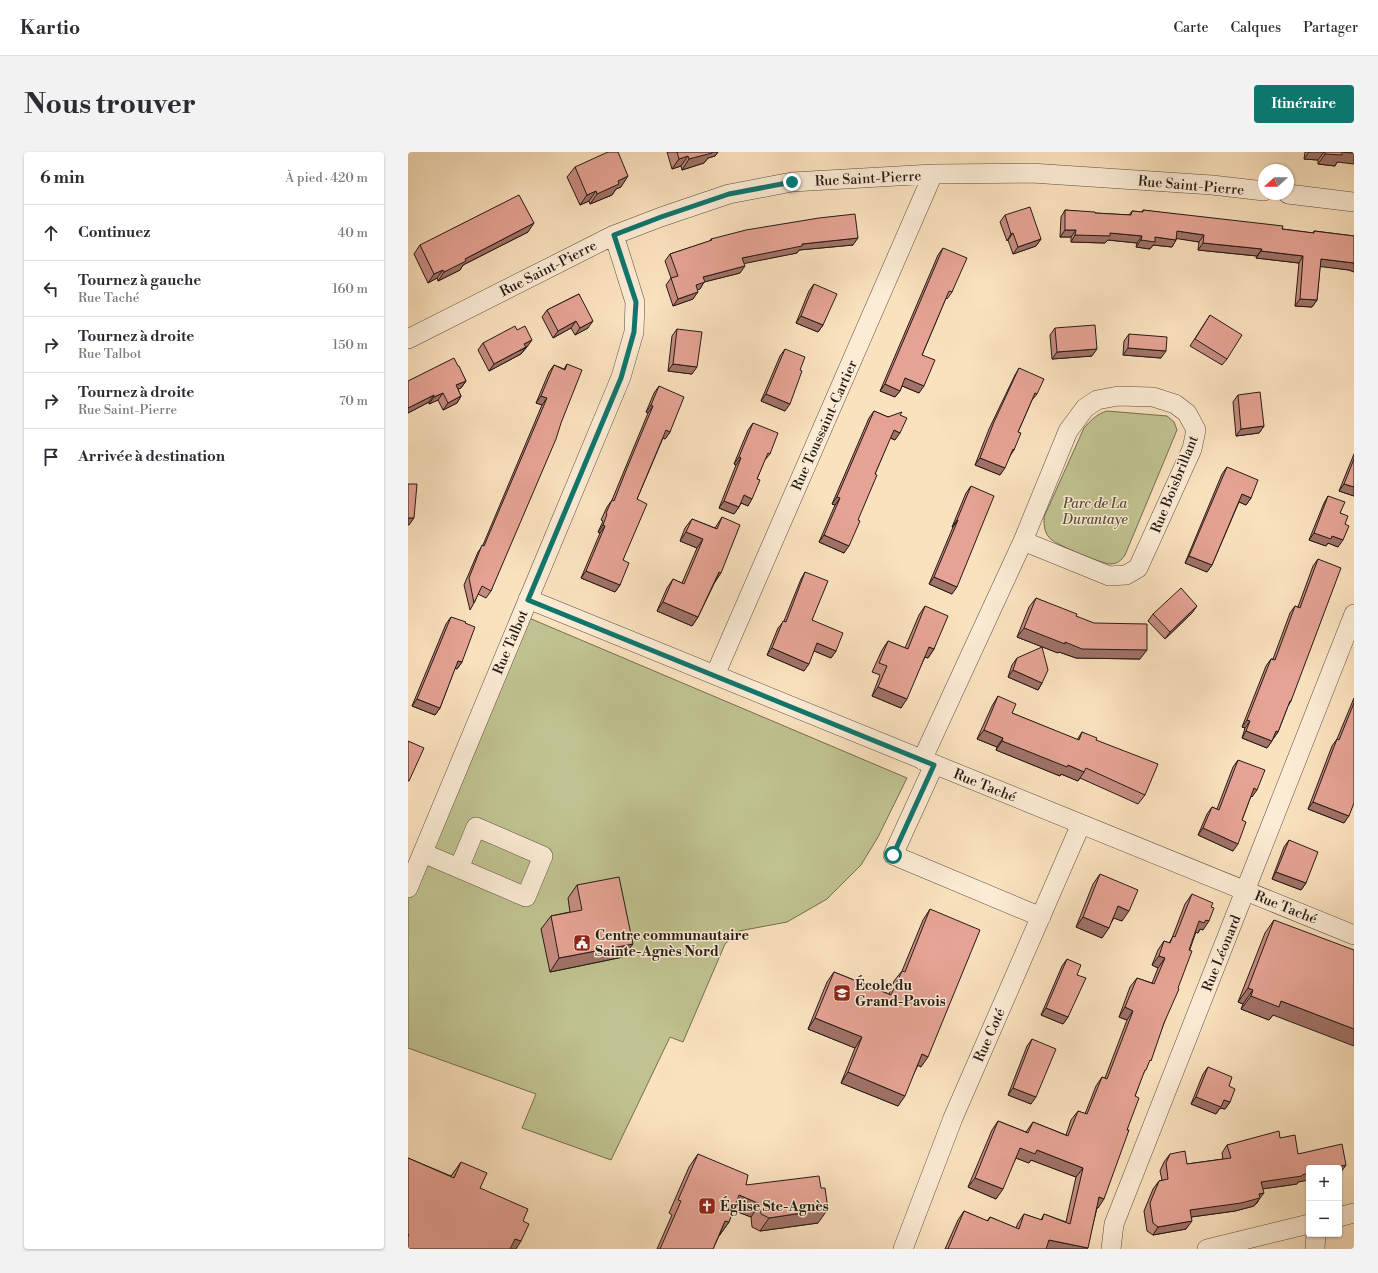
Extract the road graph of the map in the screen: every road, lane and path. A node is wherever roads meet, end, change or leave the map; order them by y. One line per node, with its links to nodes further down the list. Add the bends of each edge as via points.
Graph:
1 (933, 174): 2 (street, Rue Saint-Pierre, via 1031,173); 5 (street, Rue Saint-Pierre, via 792,182 729,194); 10 (street, Rue Toussaint-Cartier)
2 (1258, 190)
3 (1294, 195): 4 (street)
4 (1354, 202)
5 (614, 235): 6 (street, Rue Saint-Pierre); 8 (street, Rue Talbot, via 636,302 634,332 621,378)
6 (408, 339)
7 (1023, 542): 7 (street, Rue Boisbrillant, via 1109,576 1126,575 1138,568 1192,449 1196,430 1187,413 1175,404 1153,397 1118,396 1097,400 1085,408 1068,431); 11 (street, Rue Boisbrillant)
8 (528, 600): 10 (street, Rue Taché); 13 (street, Rue Talbot)
9 (1354, 614): 16 (street, Rue Léonard)
10 (715, 675): 11 (street, Rue Taché)
11 (928, 762): 12 (street, Rue Taché); 17 (street, Rue Boisbrillant, via 893,855)
12 (1082, 824): 16 (street, Rue Taché); 17 (street, Rue Coté)
13 (423, 853): 14 (street); 15 (street, Rue Talbot)
14 (459, 868)
15 (408, 888)
16 (1246, 891): 18 (street, Rue Taché); 24 (street, Rue Léonard, via 1114,1224)
17 (1041, 917): 23 (street, Rue Coté, via 953,1118)
18 (1354, 935)
19 (1354, 1213): 20 (street)
20 (1342, 1216)
21 (1306, 1225): 25 (street)
22 (1316, 1237): 26 (street)
23 (903, 1249)
24 (1111, 1249)
25 (1207, 1249)
26 (1316, 1249)

